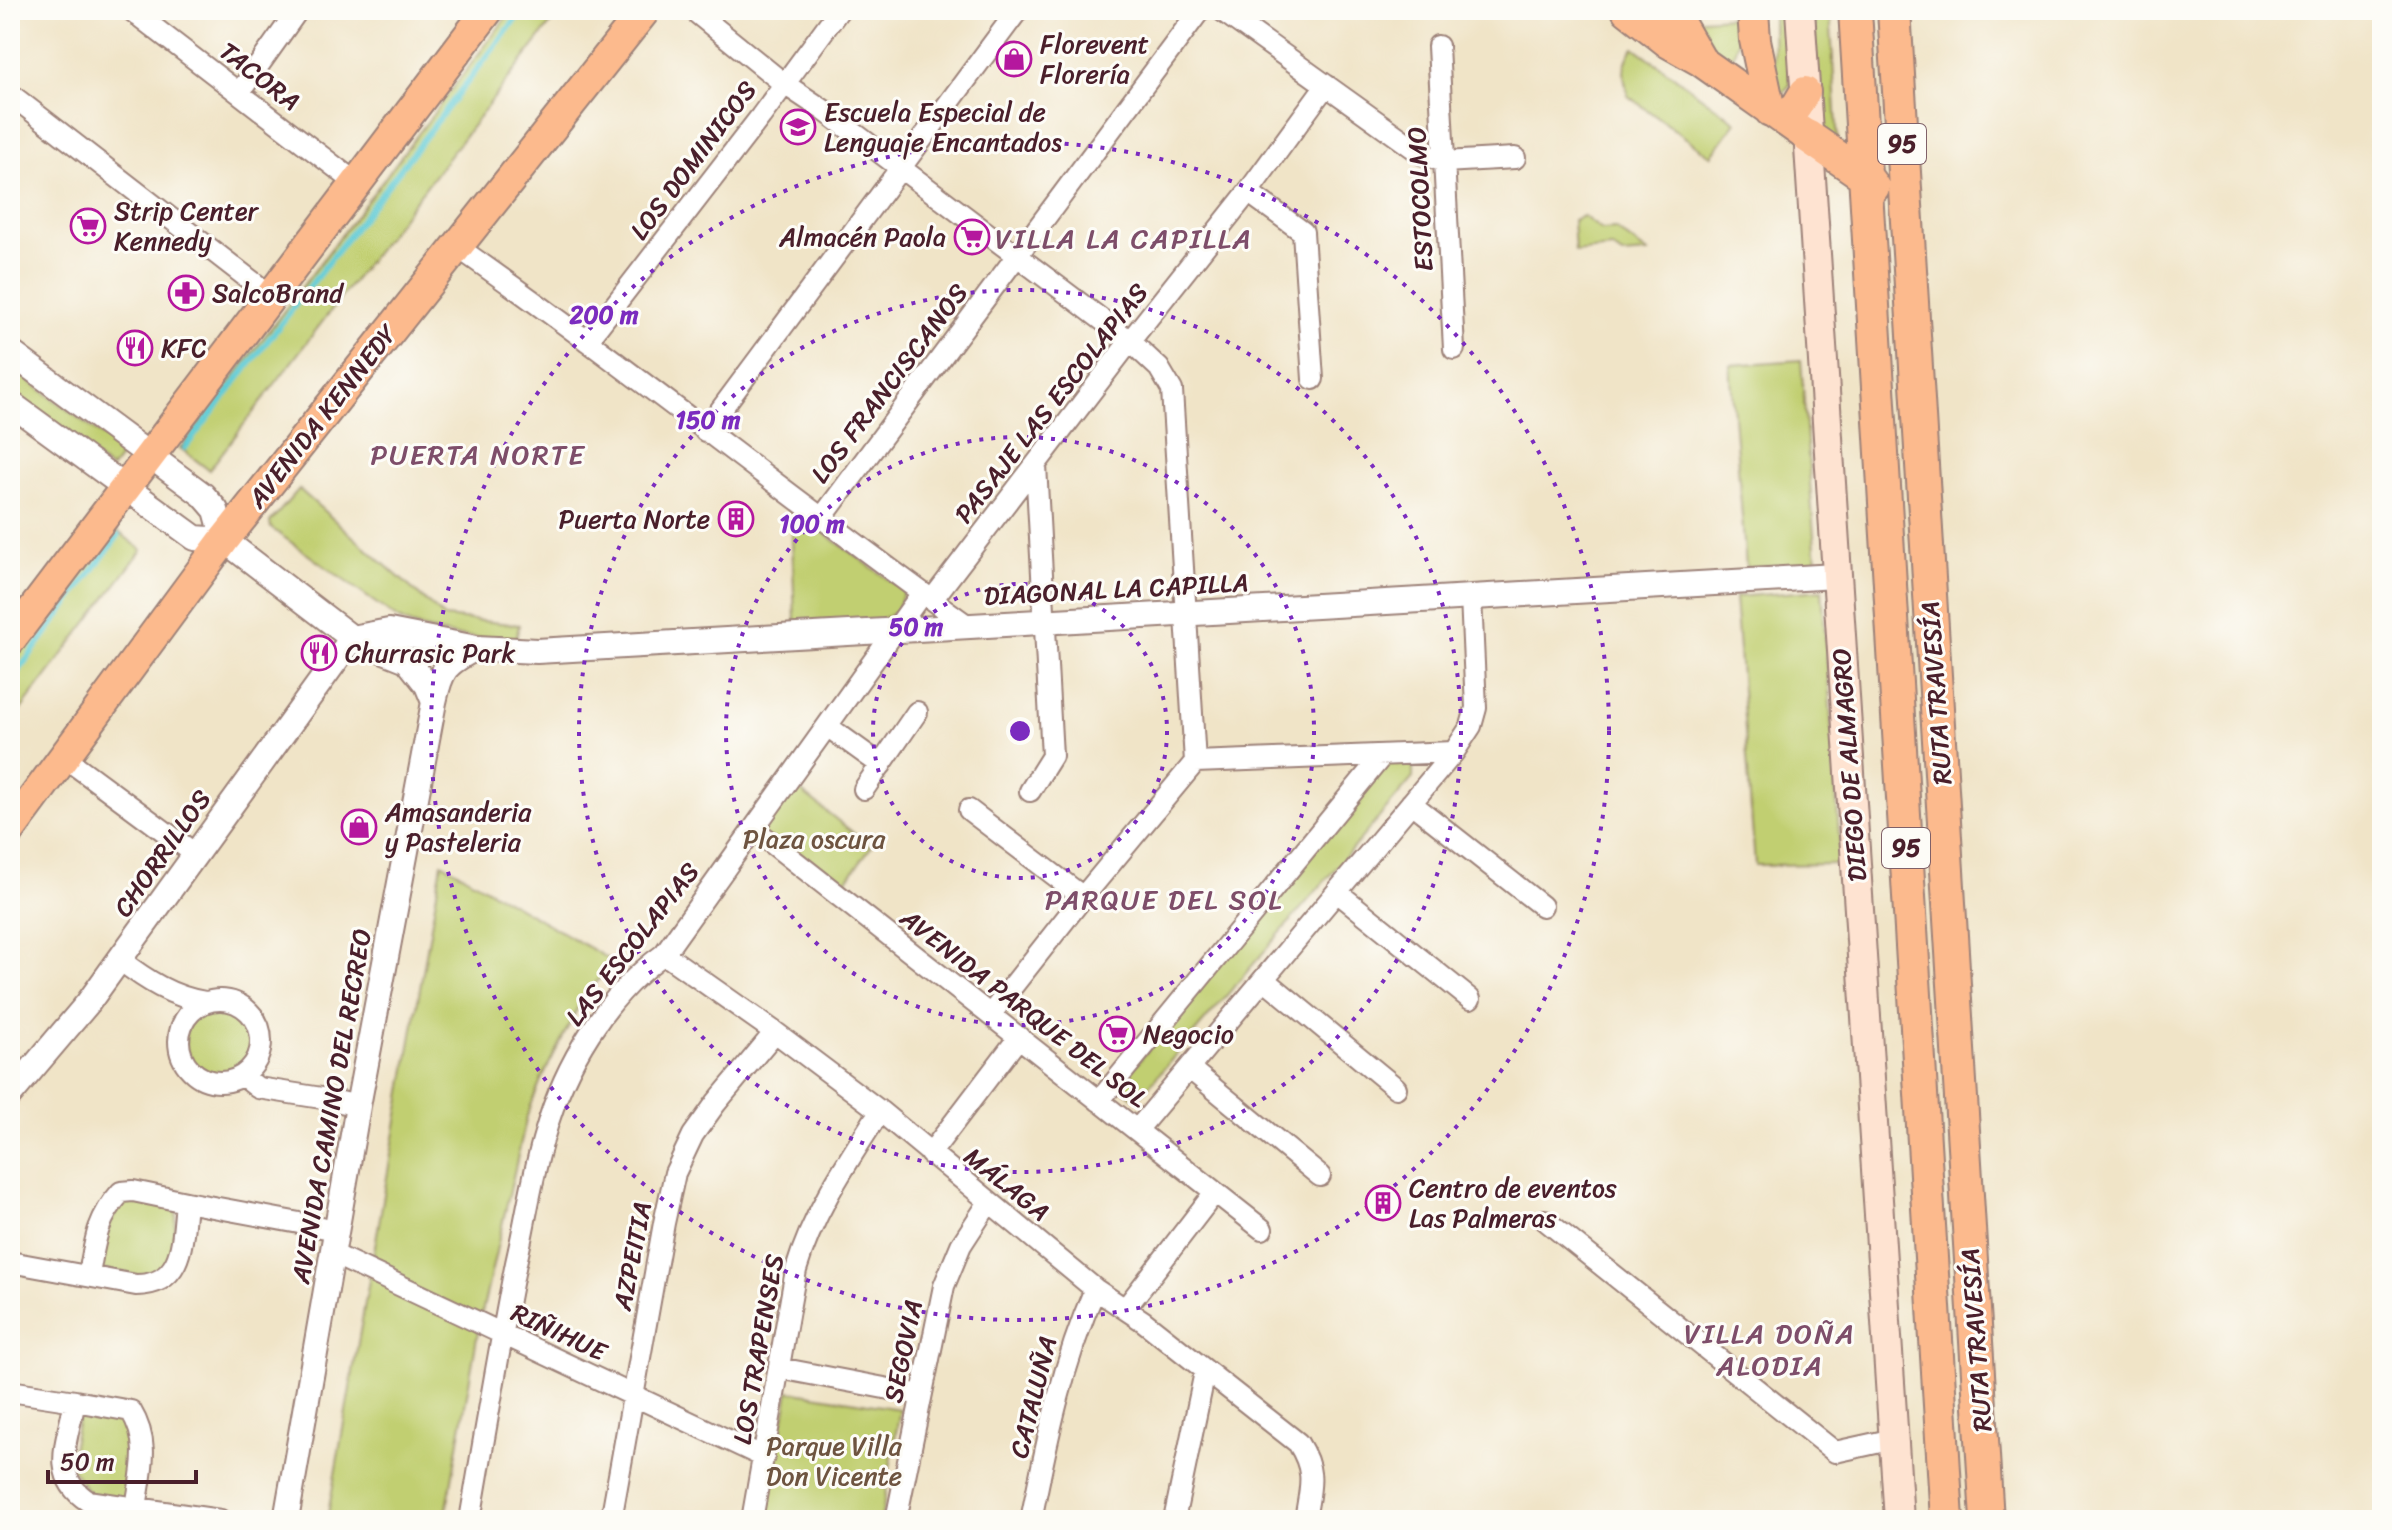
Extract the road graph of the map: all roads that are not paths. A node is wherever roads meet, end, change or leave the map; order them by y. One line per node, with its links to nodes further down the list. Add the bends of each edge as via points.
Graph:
1 (131, 10): 23 (street, TACORA)
2 (298, 10): 23 (street)
3 (488, 10): 31 (main road)
4 (645, 10): 33 (main road, AVENIDA KENNEDY)
5 (693, 10): 20 (street)
6 (839, 10): 20 (street, LOS DOMINICOS)
7 (1018, 10): 29 (street)
8 (1200, 10): 34 (street, LOS FRANCISCANOS)
9 (1221, 10): 21 (street)
10 (1627, 10): 18 (main road)
11 (1667, 10): 18 (main road)
12 (1753, 10): 16 (main road)
13 (1800, 10): 22 (main road, DIEGO DE ALMAGRO)
14 (1855, 10): 30 (highway, RUTA TRAVESÍA / 95)
15 (1894, 10): 35 (highway, RUTA TRAVESÍA / 95)
16 (1755, 40): 19 (main road, via 1745,70); 25 (main road)
17 (1438, 46): 28 (street, ESTOCOLMO)
18 (1701, 61): 19 (main road)
19 (1726, 80): 25 (main road)
20 (783, 83): 29 (street); 37 (street, LOS DOMINICOS)
21 (1326, 85): 28 (street, via 1422,154); 32 (street, PASAJE LAS ESCOLAPIAS)
22 (1805, 92): 25 (main road, via 1796,107); 26 (main road, DIEGO DE ALMAGRO)
23 (239, 93): 31 (street, TACORA)
24 (10, 94): 36 (street)
25 (1775, 114): 26 (main road)
26 (1807, 136): 30 (highway); 49 (main road, DIEGO DE ALMAGRO)
27 (1515, 158): 28 (street)
28 (1444, 162): 39 (street, ESTOCOLMO)
29 (901, 168): 34 (street); 43 (street)
30 (1865, 176): 35 (highway, via 1891,217); 126 (highway, RUTA TRAVESÍA / 95)
31 (356, 183): 36 (main road)
32 (1248, 192): 38 (street, PASAJE LAS ESCOLAPIAS); 41 (street, via 1303,232)
33 (456, 246): 37 (street); 48 (main road, AVENIDA KENNEDY)
34 (1016, 256): 38 (street); 47 (street, LOS FRANCISCANOS)
35 (1910, 278): 127 (highway, RUTA TRAVESÍA / 95)
36 (271, 296): 44 (main road)
37 (587, 341): 43 (street)
38 (1130, 341): 45 (street, PASAJE LAS ESCOLAPIAS); 52 (street, via 1159,368 1172,390)
39 (1454, 349)
40 (10, 352): 44 (street)
41 (1313, 379)
42 (10, 403): 46 (street)
43 (705, 431): 47 (street)
44 (150, 455): 46 (main road); 48 (street, via 203,495 216,510)
45 (1036, 465): 50 (street, PASAJE LAS ESCOLAPIAS); 53 (street)
46 (125, 487): 48 (street, via 195,538); 57 (main road)
47 (821, 519): 50 (street)
48 (224, 540): 56 (street); 65 (main road, AVENIDA KENNEDY)
49 (1836, 576): 51 (street, DIAGONAL LA CAPILLA); 113 (main road, DIEGO DE ALMAGRO)
50 (927, 597): 54 (street); 55 (street, LAS ESCOLAPIAS)
51 (1471, 597): 52 (street, DIAGONAL LA CAPILLA); 63 (street, via 1476,708)
52 (1186, 614): 53 (street, DIAGONAL LA CAPILLA); 66 (street)
53 (1042, 622): 54 (street, DIAGONAL LA CAPILLA); 69 (street, via 1052,756)
54 (968, 626): 55 (street, DIAGONAL LA CAPILLA)
55 (896, 630): 58 (street, DIAGONAL LA CAPILLA, via 537,651); 62 (street, LAS ESCOLAPIAS)
56 (352, 638): 58 (street, DIAGONAL LA CAPILLA, via 389,631); 59 (street, via 407,660); 74 (street, CHORRILLOS)
57 (10, 640)
58 (476, 648): 59 (street, via 441,653); 60 (street, AVENIDA CAMINO DEL RECREO, via 440,675)
59 (419, 673): 60 (street)
60 (434, 702): 91 (street, AVENIDA CAMINO DEL RECREO)
61 (917, 712): 67 (street)
62 (827, 726): 67 (street); 72 (street, LAS ESCOLAPIAS)
63 (1454, 752): 64 (street); 70 (street)
64 (1382, 756): 66 (street); 90 (street)
65 (64, 757): 73 (main road, AVENIDA KENNEDY); 74 (street)
66 (1195, 762): 76 (street)
67 (881, 765): 68 (street)
68 (864, 789)
69 (1030, 791)
70 (1411, 803): 75 (street); 77 (street)
71 (969, 810): 76 (street)
72 (754, 829): 78 (street, LAS ESCOLAPIAS); 83 (street, AVENIDA PARQUE DEL SOL)
73 (10, 830)
74 (195, 854): 79 (street, CHORRILLOS)
75 (1337, 892): 80 (street); 81 (street)
76 (1083, 897): 83 (street)
77 (1542, 906)
78 (664, 954): 84 (street, MÁLAGA); 106 (street, LAS ESCOLAPIAS, via 599,1020 555,1104)
79 (120, 960): 82 (street, via 182,999); 89 (street, CHORRILLOS)
80 (1264, 979): 86 (street); 88 (street)
81 (1470, 999)
82 (205, 1002): 87 (street, via 231,1001 254,1016 260,1028 260,1055); 87 (street, via 193,1009 179,1033 183,1060 191,1071 216,1082)
83 (990, 1015): 85 (street, AVENIDA PARQUE DEL SOL)
84 (775, 1032): 92 (street, MÁLAGA); 111 (street, AZPEITIA, via 700,1125 675,1173)
85 (1019, 1037): 90 (street, AVENIDA PARQUE DEL SOL); 94 (street)
86 (1189, 1068): 93 (street); 95 (street)
87 (243, 1076): 91 (street, via 258,1088)
88 (1396, 1088)
89 (10, 1094)
90 (1099, 1101): 93 (street, AVENIDA PARQUE DEL SOL)
91 (358, 1106): 101 (street, AVENIDA CAMINO DEL RECREO)
92 (880, 1111): 94 (street, MÁLAGA); 107 (street, LOS TRAPENSES, via 804,1243)
93 (1137, 1130): 96 (street, AVENIDA PARQUE DEL SOL)
94 (930, 1154): 98 (street, MÁLAGA)
95 (1320, 1176)
96 (1215, 1192): 100 (street, AVENIDA PARQUE DEL SOL); 105 (street)
97 (186, 1202): 101 (street, RIÑIHUE); 103 (street, via 121,1192 97,1229); 103 (street, via 181,1252 166,1277 136,1285)
98 (989, 1202): 104 (street, MÁLAGA); 110 (street, SEGOVIA, via 961,1245 944,1286)
99 (1545, 1220): 113 (street, via 1835,1452)
100 (1262, 1229)
101 (335, 1242): 106 (street, RIÑIHUE); 117 (street, AVENIDA CAMINO DEL RECREO)
102 (10, 1262): 103 (street)
103 (89, 1275)
104 (1095, 1289): 105 (street, MÁLAGA); 122 (street, CATALUÑA, via 1056,1398)
105 (1125, 1309): 108 (street, MÁLAGA)
106 (502, 1334): 111 (street, RIÑIHUE); 118 (street, LAS ESCOLAPIAS)
107 (779, 1368): 110 (street); 114 (street, LOS TRAPENSES)
108 (1205, 1372): 123 (street); 124 (street, MÁLAGA, via 1298,1443 1310,1462)
109 (10, 1391): 112 (street)
110 (921, 1395): 121 (street, SEGOVIA)
111 (633, 1396): 114 (street, RIÑIHUE); 119 (street, AZPEITIA)
112 (75, 1401): 115 (street, via 131,1411 139,1425 144,1439); 115 (street, via 63,1466 68,1482 88,1501)
113 (1894, 1439): 125 (main road, DIEGO DE ALMAGRO)
114 (764, 1457): 120 (street, LOS TRAPENSES)
115 (136, 1508): 116 (street)
116 (220, 1520)
117 (286, 1520)
118 (470, 1520)
119 (611, 1520)
120 (752, 1520)
121 (896, 1520)
122 (1031, 1520)
123 (1174, 1520)
124 (1305, 1520)
125 (1899, 1520)
126 (1947, 1520)
127 (1987, 1520)

